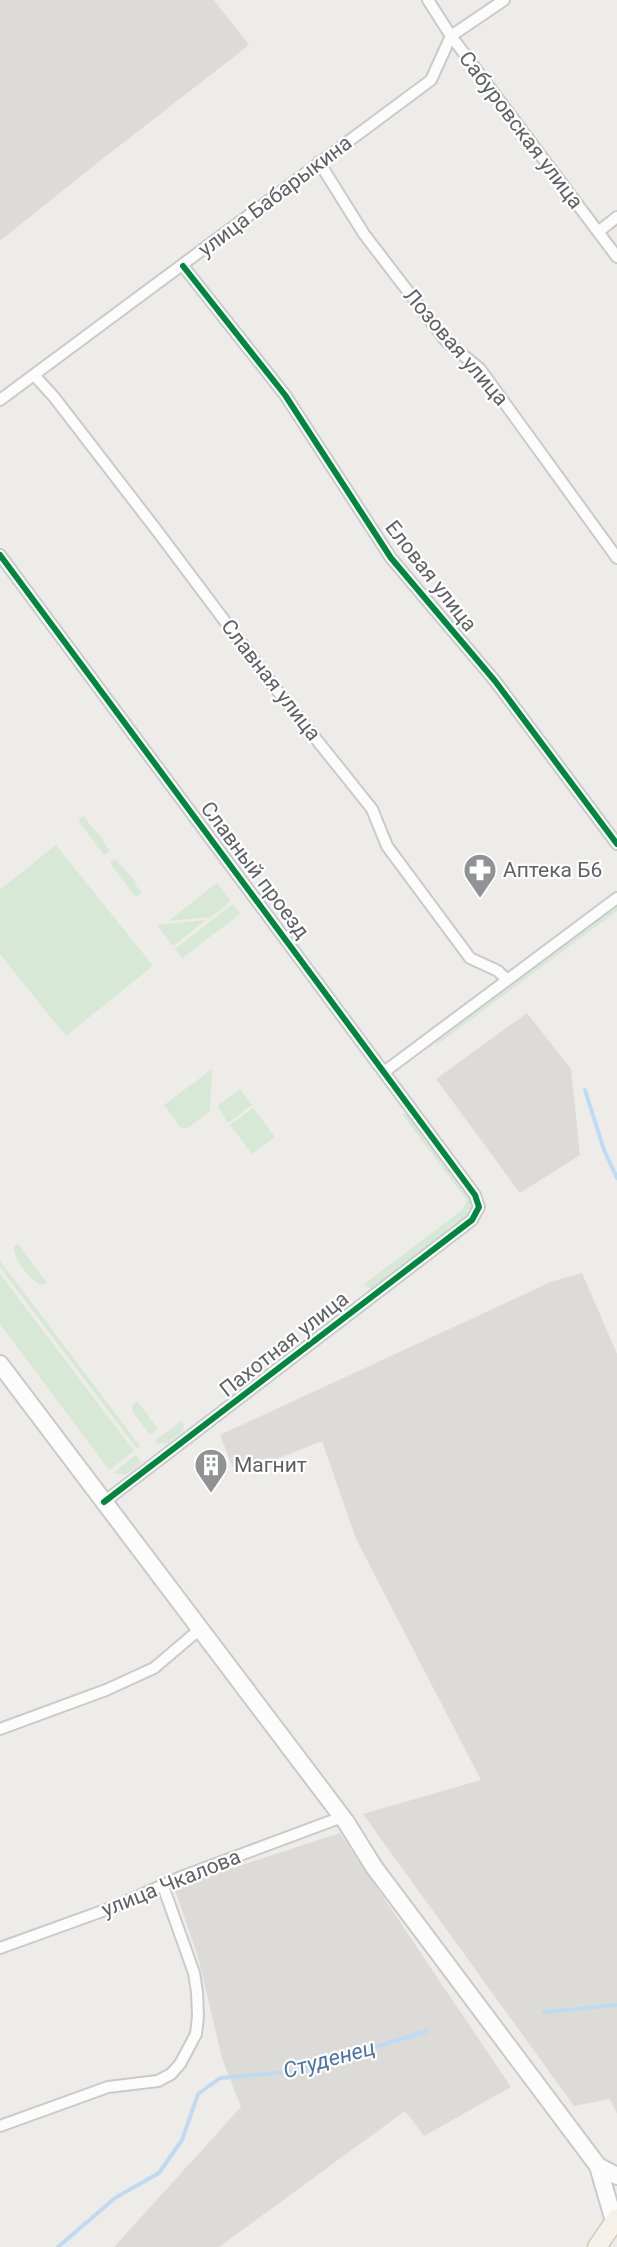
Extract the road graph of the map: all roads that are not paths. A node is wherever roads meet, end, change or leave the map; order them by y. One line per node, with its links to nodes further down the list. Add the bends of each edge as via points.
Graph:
1 (428, 0): 3 (street, Сабуровская улица)
2 (504, 0): 3 (street)
3 (451, 36): 4 (street, улица Бабарыкина, via 431,80); 6 (street, Сабуровская улица)
4 (319, 162): 8 (street, улица Бабарыкина); 12 (street, Лозовая улица, via 364,234 446,341 480,369)
5 (617, 217): 6 (street)
6 (598, 232): 7 (street, Сабуровская улица)
7 (617, 257)
8 (183, 266): 9 (street, улица Бабарыкина); 13 (street, Еловая улица, via 285,395 391,558 495,681)
9 (34, 375): 10 (street, улица Бабарыкина); 15 (street, Славная улица, via 372,809 387,846 470,958 498,971)
10 (0, 400)
11 (0, 555): 16 (street, Славный проезд)
12 (617, 558)
13 (617, 844)
14 (617, 898): 15 (street)
15 (507, 980): 16 (street)
16 (384, 1072): 17 (street, Славный проезд, via 475,1196)
17 (479, 1208): 19 (street, Пахотная улица, via 472,1220)
18 (0, 1364): 19 (main road)
19 (104, 1502): 20 (main road)
20 (200, 1629): 21 (street, via 154,1668); 22 (main road)
21 (0, 1729)
22 (342, 1817): 23 (street, улица Чкалова); 26 (main road, via 374,1867)
23 (163, 1886): 24 (street, улица Чкалова); 25 (street, via 197,1992 196,2034 180,2064 158,2081 108,2087)
24 (0, 1947)
25 (0, 2126)
26 (598, 2166): 27 (main road); 28 (main road)
27 (617, 2176)
28 (607, 2234)

